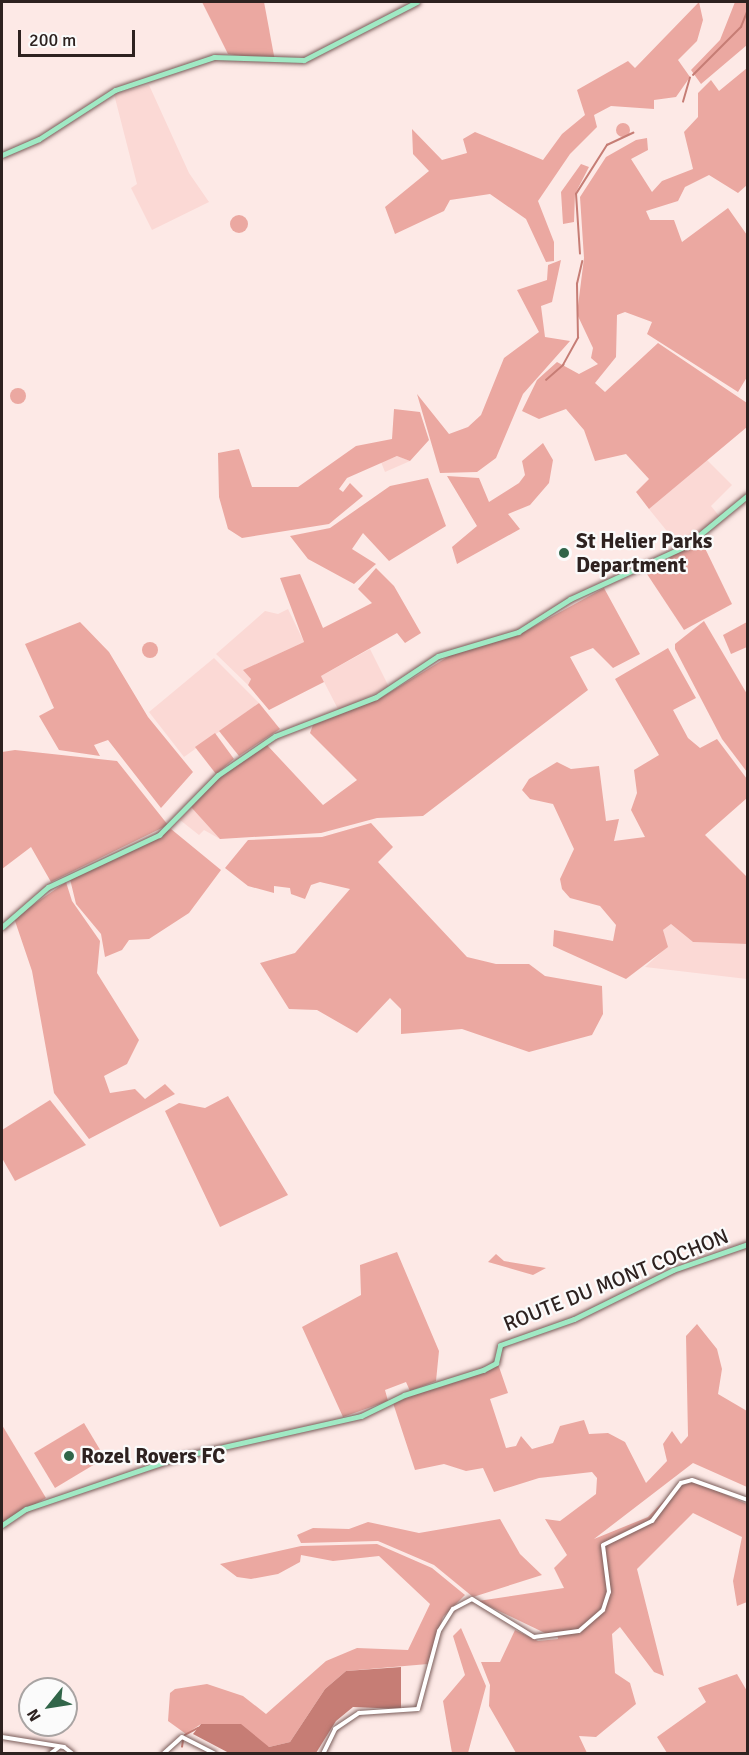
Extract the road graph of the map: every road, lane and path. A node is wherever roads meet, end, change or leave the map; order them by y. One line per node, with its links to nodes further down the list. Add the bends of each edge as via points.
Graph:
1 (417, 2): 2 (main road, via 304,60 214,57 115,90 39,139)
2 (2, 155)
3 (747, 495): 4 (main road, via 686,546 570,599 518,632 438,656 376,698 275,736 218,775 159,835 48,887)
4 (2, 927)
5 (747, 1244): 7 (main road, ROUTE DU MONT COCHON, via 673,1270 574,1319 500,1345 496,1363 483,1370 404,1395 361,1416 179,1457 26,1509)
6 (747, 1500): 14 (street, via 692,1479 681,1483 652,1521 603,1545 609,1592 603,1610 579,1631 534,1636 472,1599 453,1609 439,1631 418,1709 359,1713 335,1729)
7 (2, 1525)
8 (2, 1737): 9 (street)
9 (60, 1747): 10 (street); 11 (street)
10 (50, 1754)
11 (73, 1754)
12 (163, 1754): 13 (street, via 182,1737)
13 (215, 1754)
14 (323, 1754)

